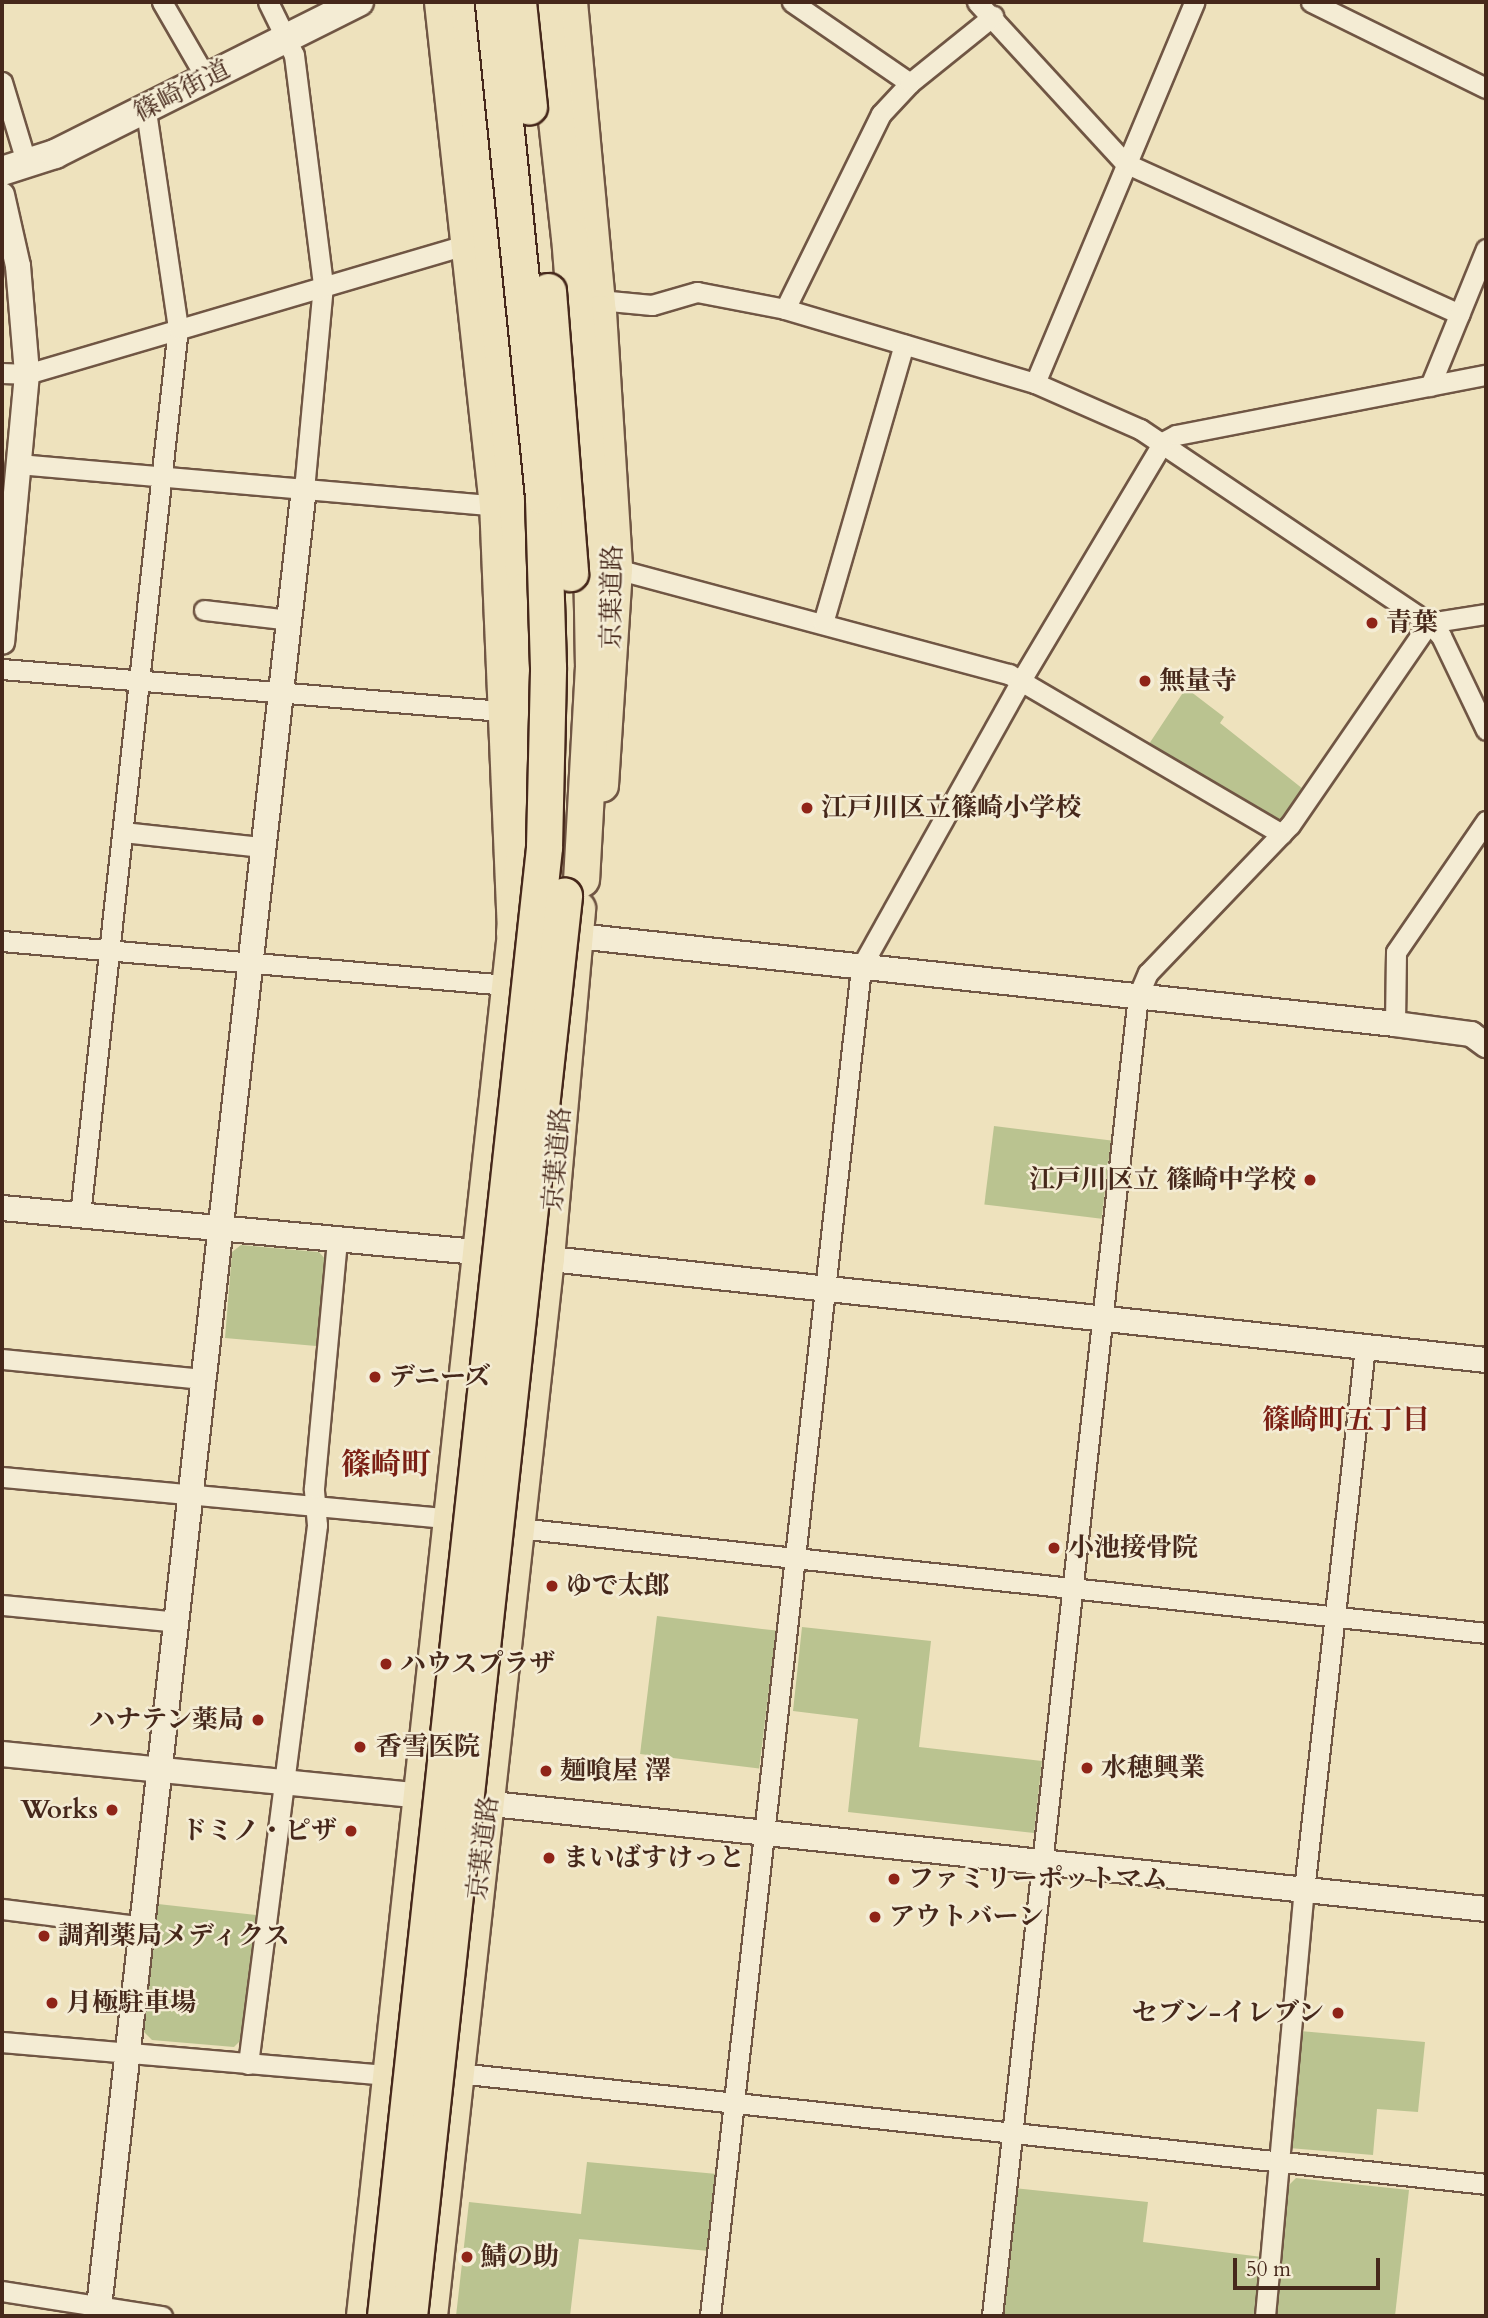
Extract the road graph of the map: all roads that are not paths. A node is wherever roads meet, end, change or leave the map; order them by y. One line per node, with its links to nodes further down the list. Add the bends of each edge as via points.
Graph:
1 (162, 2): 16 (street)
2 (268, 2): 15 (street)
3 (359, 2): 15 (main road, 篠崎街道)
4 (441, 2): 24 (highway)
5 (468, 2): 24 (highway)
6 (493, 2): 117 (highway, 京葉道路, bridge, via 542,496 548,667 544,847)
7 (518, 2): 118 (highway, 京葉道路, bridge, via 567,496 572,666 568,848)
8 (543, 2): 59 (highway, via 588,470 591,747)
9 (571, 2): 27 (highway, 京葉道路)
10 (792, 2): 18 (street)
11 (977, 2): 14 (street)
12 (1194, 2): 21 (street)
13 (1311, 2): 19 (street)
14 (993, 16): 18 (street); 21 (street)
15 (289, 36): 16 (main road, 篠崎街道); 26 (street)
16 (206, 78): 20 (main road, 篠崎街道)
17 (2, 82): 22 (street)
18 (910, 82): 28 (street, via 881,114)
19 (1486, 88)
20 (146, 110): 22 (main road, 篠崎街道); 30 (street)
21 (1125, 163): 29 (street); 35 (street)
22 (14, 168)
23 (2, 195): 33 (street, via 18,266)
24 (481, 244): 26 (street); 41 (highway); 60 (highway, via 525,590 525,846)
25 (1486, 249): 29 (street)
26 (323, 285): 30 (street); 40 (street)
27 (599, 300): 28 (street, via 652,305 697,292); 42 (highway, 京葉道路)
28 (785, 309): 31 (street)
29 (1460, 314): 36 (street)
30 (178, 328): 33 (street); 39 (street)
31 (904, 345): 35 (street); 47 (street)
32 (2, 373): 33 (street)
33 (27, 374): 38 (street)
34 (1486, 376): 36 (street)
35 (1035, 383): 37 (street)
36 (1430, 386): 37 (street, via 1176,435)
37 (1163, 442): 46 (street); 51 (street)
38 (19, 464): 39 (street); 48 (street)
39 (162, 475): 40 (street); 50 (street)
40 (303, 488): 41 (street); 45 (street)
41 (496, 506): 53 (highway)
42 (616, 569): 47 (street); 59 (highway, 京葉道路, via 599,822)
43 (204, 610): 45 (street)
44 (1486, 614): 46 (street)
45 (290, 620): 52 (street)
46 (1429, 623): 54 (street, via 1441,636); 57 (street)
47 (823, 624): 51 (street, via 1009,674)
48 (2, 642)
49 (2, 669): 50 (street)
50 (139, 680): 52 (street); 56 (street)
51 (1020, 682): 57 (street); 65 (street)
52 (280, 693): 53 (street); 58 (street)
53 (502, 711): 60 (highway)
54 (1486, 730)
55 (1486, 821): 68 (street, via 1396,952)
56 (122, 832): 58 (street); 63 (street)
57 (1282, 834): 67 (street, via 1148,973)
58 (262, 848): 64 (street)
59 (581, 879): 61 (highway, 京葉道路)
60 (514, 932): 66 (highway)
61 (577, 936): 65 (street); 75 (highway, 京葉道路)
62 (2, 941): 63 (street)
63 (109, 950): 64 (street); 71 (street)
64 (250, 964): 66 (street); 72 (street)
65 (861, 967): 67 (street); 76 (street)
66 (507, 985): 74 (highway)
67 (1138, 996): 68 (street); 77 (street)
68 (1395, 1024): 69 (street, via 1471,1034)
69 (1486, 1045)
70 (2, 1208): 71 (street)
71 (80, 1215): 72 (street)
72 (220, 1229): 73 (street); 81 (street)
73 (337, 1239): 74 (street); 84 (street)
74 (478, 1253): 75 (street); 85 (highway)
75 (548, 1258): 76 (street); 86 (highway, 京葉道路)
76 (828, 1288): 77 (street); 87 (street)
77 (1101, 1318): 78 (street); 88 (street)
78 (1365, 1347): 80 (street); 90 (street)
79 (2, 1359): 81 (street)
80 (1486, 1360)
81 (203, 1379): 83 (street)
82 (2, 1477): 83 (street)
83 (193, 1495): 84 (street); 91 (street)
84 (316, 1505): 85 (street); 95 (street)
85 (452, 1519): 96 (highway)
86 (518, 1528): 87 (street); 97 (highway, 京葉道路)
87 (795, 1556): 88 (street); 98 (street)
88 (1072, 1587): 90 (street); 99 (street)
89 (2, 1605): 91 (street)
90 (1337, 1617): 92 (street); 100 (street)
91 (177, 1622): 94 (street)
92 (1486, 1633)
93 (2, 1754): 94 (street)
94 (162, 1769): 95 (street); 103 (street)
95 (285, 1781): 96 (street); 106 (street)
96 (421, 1795): 97 (street); 108 (highway)
97 (488, 1804): 98 (street); 107 (highway, 京葉道路)
98 (764, 1830): 99 (street); 109 (street)
99 (1042, 1861): 100 (street); 110 (street)
100 (1304, 1890): 102 (street); 111 (street)
101 (2, 1909): 103 (street)
102 (1486, 1909)
103 (145, 1927): 105 (street)
104 (2, 2042): 105 (street)
105 (129, 2054): 106 (street); 114 (street)
106 (248, 2064): 108 (street)
107 (457, 2073): 109 (street); 119 (highway, 京葉道路)
108 (388, 2075): 116 (highway)
109 (734, 2101): 110 (street); 120 (street)
110 (1013, 2132): 111 (street); 121 (street)
111 (1279, 2163): 112 (street); 122 (street)
112 (1486, 2184)
113 (2, 2291): 114 (street)
114 (99, 2311): 115 (street)
115 (162, 2316)
116 (363, 2316)
117 (385, 2316)
118 (410, 2316)
119 (431, 2316)
120 (710, 2316)
121 (992, 2316)
122 (1265, 2316)

